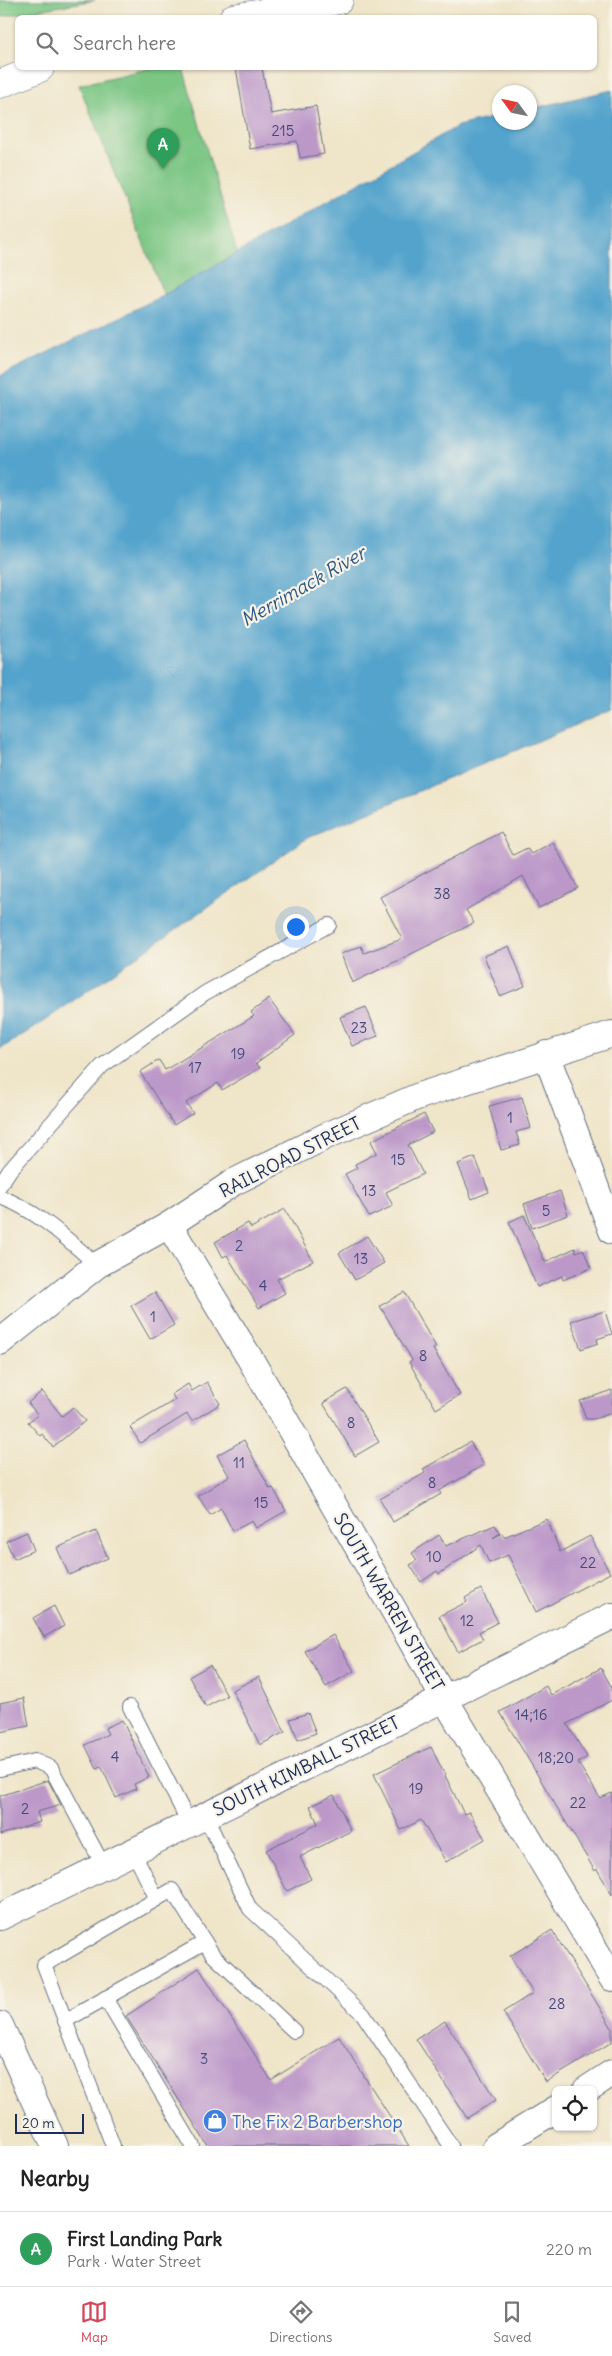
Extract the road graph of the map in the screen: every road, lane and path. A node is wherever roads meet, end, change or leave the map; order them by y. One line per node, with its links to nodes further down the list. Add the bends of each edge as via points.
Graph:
1 (339, 0): 2 (main road)
2 (251, 15)
3 (15, 60): 4 (main road)
4 (0, 63)
5 (35, 70): 6 (main road)
6 (0, 84)
7 (330, 925): 10 (lane, via 205,992 102,1066)
8 (612, 1034): 9 (street, RAILROAD STREET)
9 (546, 1054): 12 (street, RAILROAD STREET, via 419,1096 326,1136 234,1182); 13 (street)
10 (0, 1185)
11 (0, 1197): 14 (lane, via 18,1203)
12 (169, 1225): 14 (street, RAILROAD STREET); 17 (street, SOUTH WARREN STREET, via 257,1370)
13 (612, 1231)
14 (97, 1266): 15 (street, RAILROAD STREET)
15 (0, 1342)
16 (608, 1626): 17 (street, SOUTH KIMBALL STREET)
17 (444, 1698): 20 (street, SOUTH KIMBALL STREET); 26 (street, SOUTH WARREN STREET)
18 (130, 1707): 20 (lane)
19 (0, 1769): 22 (lane, via 35,1761 51,1768)
20 (197, 1819): 21 (street, SOUTH KIMBALL STREET); 38 (lane, via 250,1910 363,2014)
21 (133, 1851): 22 (street, SOUTH KIMBALL STREET); 23 (lane)
22 (103, 1865): 24 (street, SOUTH KIMBALL STREET)
23 (157, 1899): 25 (lane, via 172,1890); 28 (lane, via 44,1964)
24 (0, 1917)
25 (204, 1942): 27 (lane); 30 (lane, via 213,1955)
26 (612, 1978)
27 (105, 1998): 28 (lane); 37 (lane)
28 (65, 2021): 36 (lane)
29 (0, 2026): 31 (street)
30 (294, 2031)
31 (7, 2056): 35 (street)
32 (612, 2073): 33 (street)
33 (592, 2086)
34 (552, 2111): 39 (street)
35 (55, 2146)
36 (113, 2146)
37 (193, 2146)
38 (451, 2146)
39 (496, 2146)

